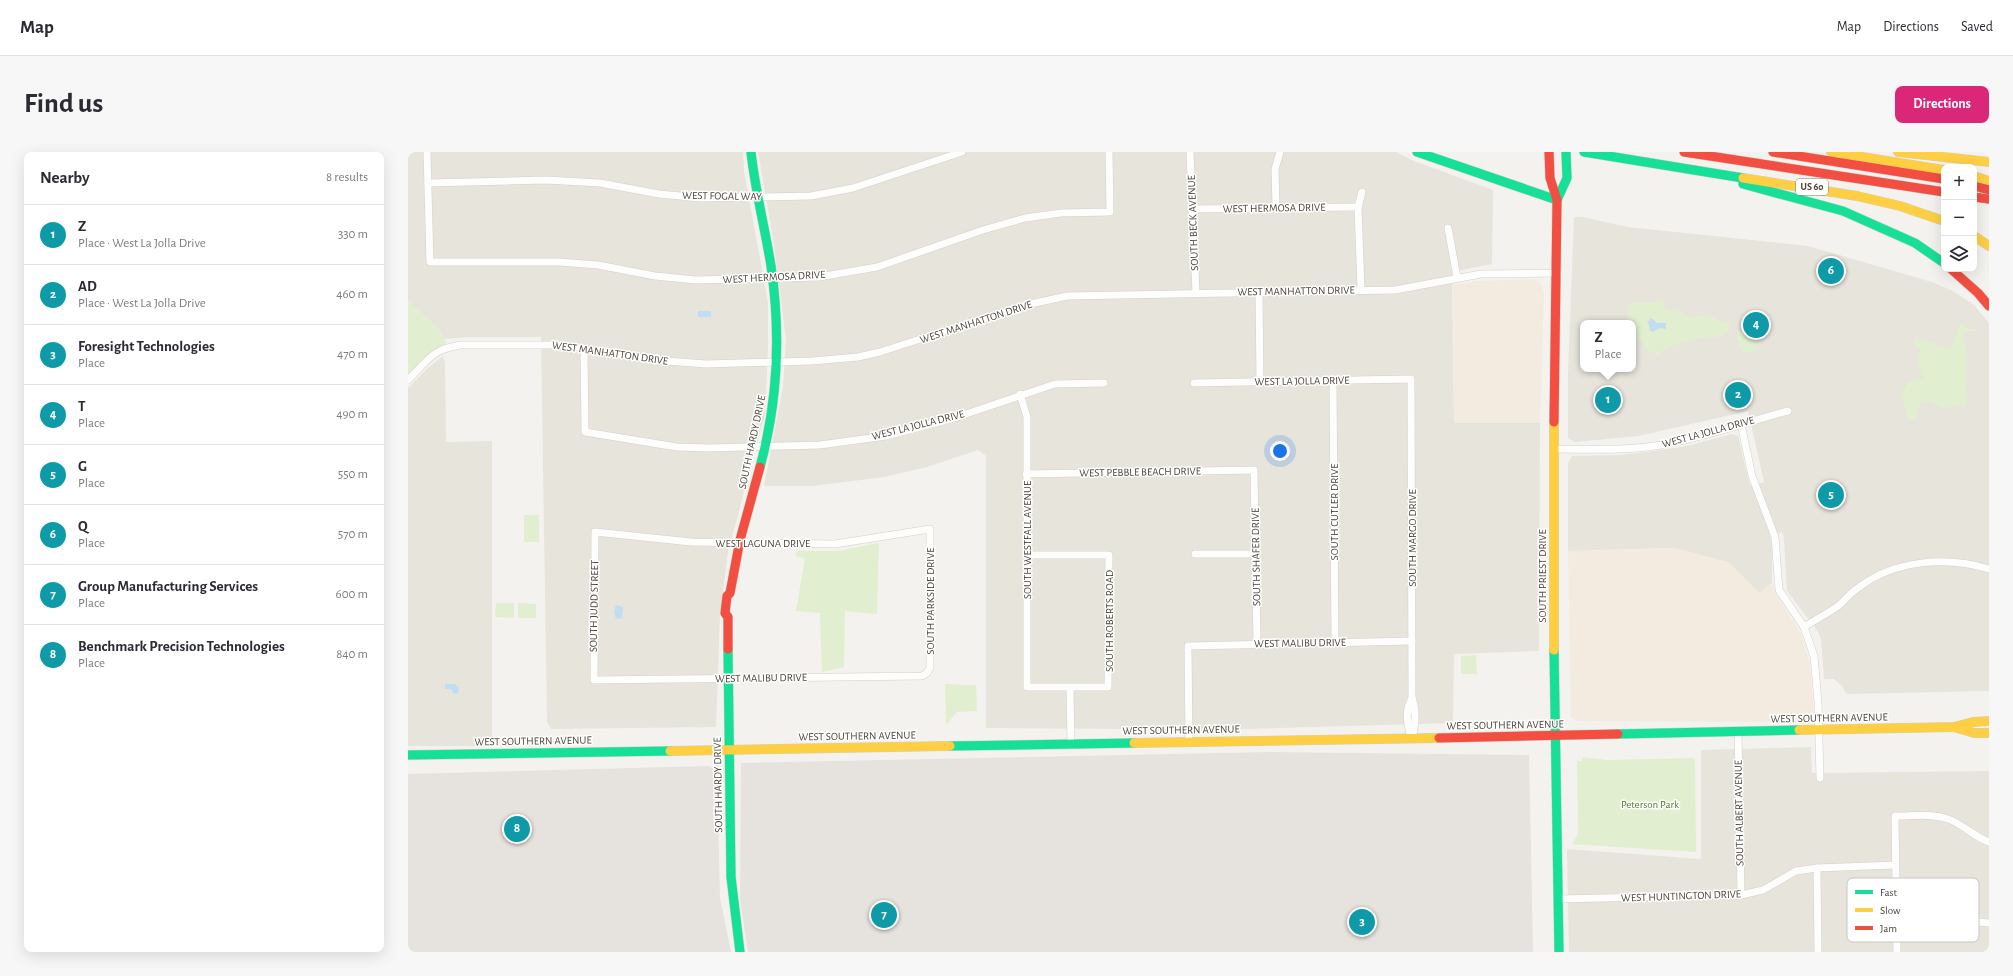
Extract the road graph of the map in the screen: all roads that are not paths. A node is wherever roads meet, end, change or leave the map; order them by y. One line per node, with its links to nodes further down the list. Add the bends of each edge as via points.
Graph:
1 (427, 152): 21 (street)
2 (751, 152): 26 (main road, SOUTH HARDY DRIVE)
3 (962, 152): 26 (street, WEST FOGAL WAY, via 853,188 811,196)
4 (1109, 152): 41 (street, WEST HERMOSA DRIVE, via 1110,212 1061,213 1025,218 877,267 819,277)
5 (1190, 152): 32 (street, SOUTH BECK AVENUE)
6 (1280, 152): 31 (street, via 1275,169)
7 (1417, 152): 29 (main road)
8 (1549, 152): 29 (main road, SOUTH PRIEST DRIVE, via 1550,178)
9 (1566, 152): 29 (main road, SOUTH PRIEST DRIVE, via 1566,178)
10 (1584, 152): 16 (main road, US 60)
11 (1684, 152): 25 (main road)
12 (1773, 152): 19 (main road)
13 (1831, 152): 17 (main road)
14 (1898, 152): 15 (main road)
15 (1989, 162)
16 (1676, 167): 33 (main road, US 60, via 1857,196 1900,206); 37 (main road, via 1843,211 1915,243)
17 (1941, 170)
18 (1977, 177): 20 (main road)
19 (1941, 179)
20 (1989, 181)
21 (428, 183): 26 (street, WEST FOGAL WAY, via 546,180 600,183 660,194 702,198); 41 (street, WEST HERMOSA DRIVE, via 430,262 559,262 598,265 655,276 696,280)
22 (1977, 187): 23 (main road)
23 (1989, 190)
24 (1362, 192): 30 (street)
25 (1941, 192)
26 (758, 197): 41 (main road, SOUTH HARDY DRIVE)
27 (1977, 197): 28 (main road)
28 (1989, 199)
29 (1557, 200): 39 (main road, SOUTH PRIEST DRIVE)
30 (1358, 207): 31 (street, WEST HERMOSA DRIVE); 42 (street)
31 (1276, 208): 32 (street, WEST HERMOSA DRIVE)
32 (1191, 209): 44 (street, SOUTH BECK AVENUE)
33 (1941, 220)
34 (1448, 228): 40 (street)
35 (1977, 238): 36 (main road)
36 (1989, 246)
37 (1941, 261)
38 (1954, 272): 45 (main road)
39 (1557, 273): 40 (street, WEST MANHATTON DRIVE, via 1481,274); 58 (main road, SOUTH PRIEST DRIVE)
40 (1458, 277): 42 (street, WEST MANHATTON DRIVE, via 1409,288)
41 (773, 279): 47 (main road, SOUTH HARDY DRIVE)
42 (1361, 290): 43 (street, WEST MANHATTON DRIVE)
43 (1259, 292): 44 (street, WEST MANHATTON DRIVE); 51 (street)
44 (1196, 293): 47 (street, WEST MANHATTON DRIVE, via 1081,295 1049,299 880,352 858,357)
45 (1989, 306)
46 (584, 348): 47 (street, WEST MANHATTON DRIVE, via 654,360 706,364); 49 (street, WEST MANHATTON DRIVE, via 558,344 448,347 436,351); 57 (street, WEST LA JOLLA DRIVE, via 585,432 677,447)
47 (777, 362): 57 (main road, SOUTH HARDY DRIVE, via 773,406)
48 (1411, 379): 50 (street, WEST LA JOLLA DRIVE); 69 (street, SOUTH MARGO DRIVE)
49 (408, 380)
50 (1333, 381): 51 (street, WEST LA JOLLA DRIVE); 70 (street, SOUTH CUTLER DRIVE)
51 (1260, 382): 53 (street, WEST LA JOLLA DRIVE)
52 (1104, 383): 54 (street, WEST LA JOLLA DRIVE, via 1055,384)
53 (1194, 383)
54 (1020, 394): 57 (street, WEST LA JOLLA DRIVE, via 954,418 886,436 820,445); 60 (street, SOUTH WESTFALL AVENUE, via 1027,417)
55 (1788, 411): 56 (street, WEST LA JOLLA DRIVE)
56 (1741, 424): 58 (street, WEST LA JOLLA DRIVE, via 1679,442 1659,445); 68 (street, via 1752,476 1775,537 1779,590)
57 (765, 447): 63 (main road, SOUTH HARDY DRIVE)
58 (1555, 449): 81 (main road, SOUTH PRIEST DRIVE)
59 (1254, 470): 60 (street, WEST PEBBLE BEACH DRIVE); 65 (street, SOUTH SHAFER DRIVE)
60 (1026, 474): 66 (street, SOUTH WESTFALL AVENUE)
61 (930, 529): 63 (street, WEST LAGUNA DRIVE, via 835,544); 72 (street, SOUTH PARKSIDE DRIVE, via 930,668)
62 (595, 532): 63 (street, WEST LAGUNA DRIVE); 74 (street, SOUTH JUDD STREET)
63 (739, 544): 73 (main road, SOUTH HARDY DRIVE, via 730,593 731,614 728,617)
64 (1196, 554): 65 (street)
65 (1255, 554): 71 (street, SOUTH SHAFER DRIVE)
66 (1027, 555): 75 (street, SOUTH WESTFALL AVENUE, via 1027,687); 75 (street, SOUTH ROBERTS ROAD, via 1109,555 1108,687)
67 (1989, 569): 68 (street, via 1977,565 1937,562 1895,569 1867,581 1832,610)
68 (1804, 627): 78 (street, via 1817,668)
69 (1412, 641): 70 (street, WEST MALIBU DRIVE); 82 (street, SOUTH MARGO DRIVE, via 1412,698 1415,708)
70 (1335, 643): 71 (street, WEST MALIBU DRIVE)
71 (1257, 644): 83 (street, WEST MALIBU DRIVE, via 1188,646)
72 (927, 673): 73 (street, WEST MALIBU DRIVE, via 922,676)
73 (728, 679): 74 (street, WEST MALIBU DRIVE); 85 (main road, SOUTH HARDY DRIVE)
74 (594, 680)
75 (1070, 688): 84 (street)
76 (1989, 721): 77 (main road, WEST SOUTHERN AVENUE)
77 (1954, 727): 78 (main road, WEST SOUTHERN AVENUE); 80 (main road, WEST SOUTHERN AVENUE, via 1974,733)
78 (1819, 730): 79 (main road, WEST SOUTHERN AVENUE); 87 (street)
79 (1738, 732): 81 (main road, WEST SOUTHERN AVENUE); 92 (street, SOUTH ALBERT AVENUE)
80 (1989, 733)
81 (1554, 736): 82 (main road, WEST SOUTHERN AVENUE); 93 (main road, SOUTH PRIEST DRIVE)
82 (1412, 739): 83 (main road, WEST SOUTHERN AVENUE)
83 (1189, 742): 84 (main road, WEST SOUTHERN AVENUE)
84 (1071, 745): 85 (main road, WEST SOUTHERN AVENUE)
85 (729, 750): 86 (main road, WEST SOUTHERN AVENUE); 96 (main road, SOUTH HARDY DRIVE, via 731,877)
86 (408, 755)
87 (1820, 778)
88 (1989, 842): 89 (street, via 1949,819 1931,815 1895,816)
89 (1895, 865): 90 (street, WEST HUNTINGTON DRIVE); 91 (street)
90 (1817, 868): 92 (street, WEST HUNTINGTON DRIVE, via 1796,871 1763,890); 98 (street)
91 (1895, 878)
92 (1741, 895): 93 (street, WEST HUNTINGTON DRIVE)
93 (1558, 899): 97 (main road, SOUTH PRIEST DRIVE)
94 (1979, 922): 95 (street)
95 (1989, 923)
96 (740, 952)
97 (1559, 952)
98 (1818, 952)

